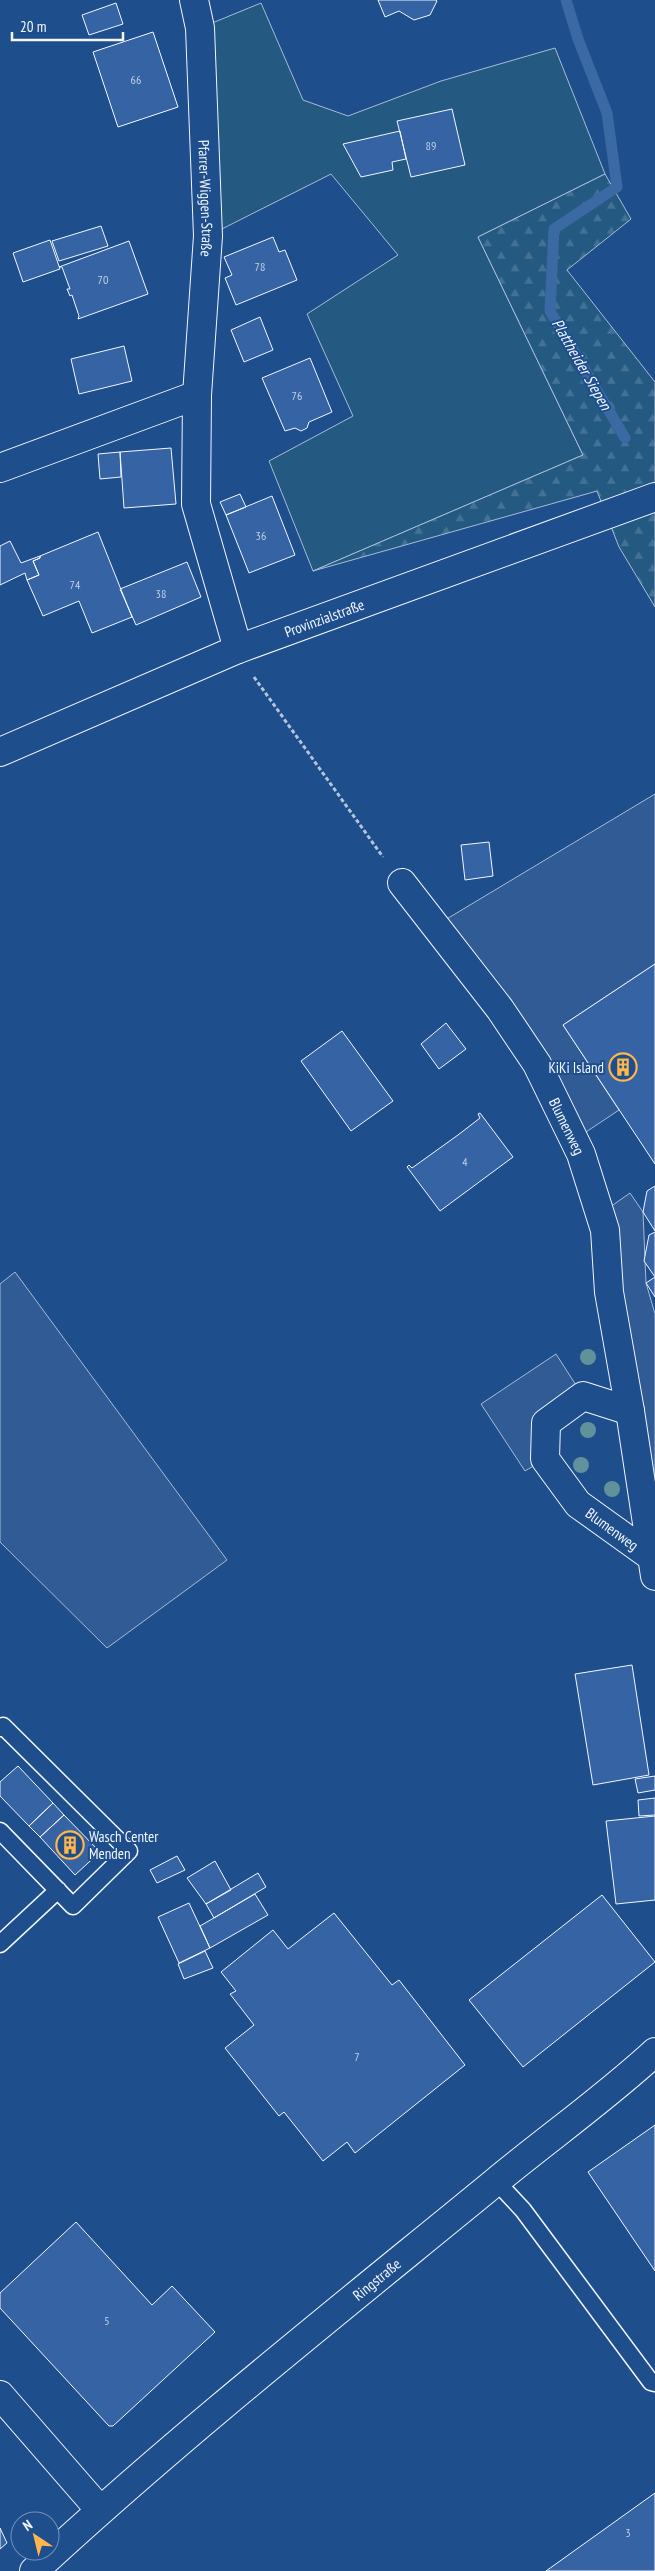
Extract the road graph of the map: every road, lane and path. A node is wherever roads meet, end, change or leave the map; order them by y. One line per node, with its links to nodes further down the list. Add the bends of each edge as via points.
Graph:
1 (194, 0): 2 (street, Pfarrer-Wiggen-Straße, via 200,28 208,236)
2 (197, 395): 3 (street); 5 (street, Pfarrer-Wiggen-Straße, via 196,504)
3 (0, 468)
4 (655, 497): 5 (street, Provinzialstraße)
5 (238, 649): 6 (street, Provinzialstraße); 7 (path, via 246,665)
6 (0, 752)
7 (402, 883): 8 (street, Blumenweg, via 506,1017 537,1064 581,1154 605,1230 609,1292)
8 (630, 1411): 9 (street, Blumenweg); 9 (street, Blumenweg, via 583,1396 546,1423 545,1459 578,1504)
9 (654, 1567)
10 (0, 1728): 12 (lane, via 3,1726 129,1851 73,1906)
11 (0, 1831): 12 (lane)
12 (58, 1890): 13 (lane)
13 (0, 1944)
14 (655, 2052): 15 (street, Ringstraße, via 621,2083)
15 (496, 2181): 16 (lane, via 523,2210 651,2382); 18 (street, Ringstraße)
16 (655, 2383)
17 (0, 2395): 18 (street)
18 (100, 2510): 19 (street, Ringstraße)
19 (34, 2571)

